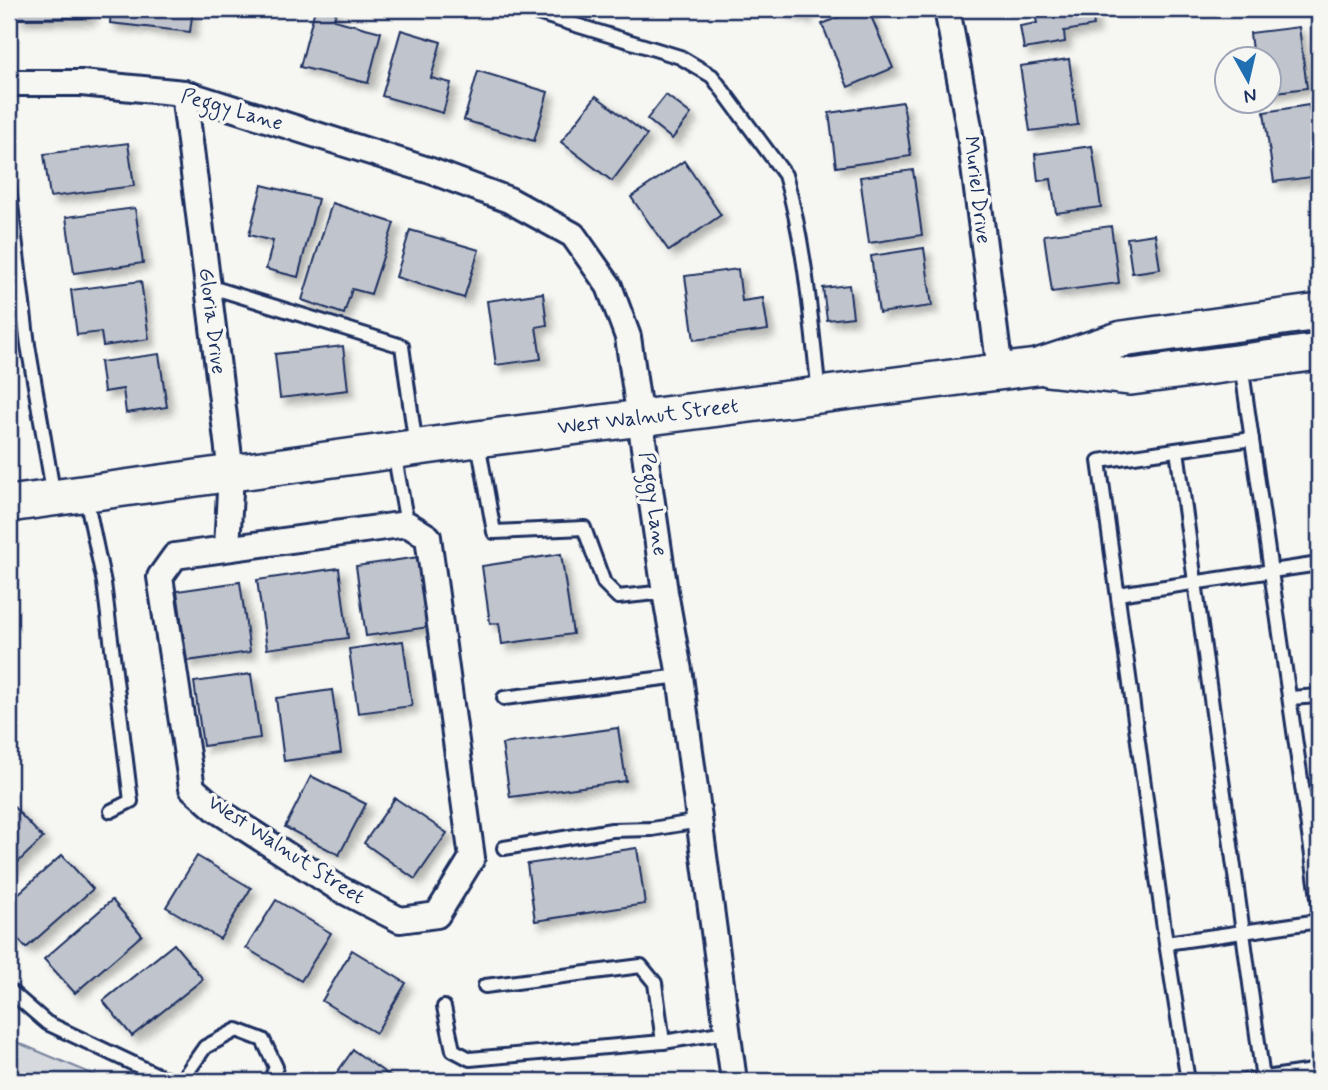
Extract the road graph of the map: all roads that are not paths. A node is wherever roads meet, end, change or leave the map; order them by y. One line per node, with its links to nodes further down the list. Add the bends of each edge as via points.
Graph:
1 (524, 9): 12 (lane, via 680,57 712,76 785,175 805,277)
2 (947, 9): 11 (street, Muriel Drive, via 969,127)
3 (9, 83): 4 (street, Peggy Lane, via 81,83)
4 (184, 93): 6 (street, Gloria Drive); 13 (street, Peggy Lane, via 431,171 509,200 573,235 609,286 628,337)
5 (9, 188): 19 (lane, via 28,345)
6 (208, 286): 16 (lane, via 402,346); 18 (street, Gloria Drive)
7 (1319, 313): 10 (main road, West Walnut Street, via 1122,339)
8 (1319, 352): 9 (main road, West Walnut Street)
9 (1241, 363): 10 (main road, West Walnut Street, via 1131,377); 15 (lane)
10 (1037, 367): 11 (main road, West Walnut Street)
11 (1000, 371): 12 (main road, West Walnut Street)
12 (820, 395): 13 (main road, West Walnut Street)
13 (642, 417): 14 (main road, West Walnut Street); 26 (street, Peggy Lane)
14 (477, 439): 16 (main road, West Walnut Street); 26 (lane, via 494,533 584,528 604,583 618,597)
15 (1252, 439): 17 (lane); 24 (lane)
16 (405, 449): 18 (main road, West Walnut Street); 21 (lane)
17 (1177, 450): 25 (lane); 27 (lane, via 1099,461)
18 (231, 473): 19 (main road, West Walnut Street); 22 (street, Gloria Drive)
19 (69, 496): 20 (main road, West Walnut Street); 32 (lane, via 104,583 131,801)
20 (9, 504)
21 (407, 524): 22 (street, West Walnut Street); 22 (street, West Walnut Street, via 428,537 472,858 437,915 400,920 338,888 217,810 191,788 160,577 175,556)
22 (227, 548)
23 (1319, 564): 24 (lane)
24 (1271, 571): 25 (lane); 31 (lane)
25 (1195, 582): 27 (lane); 37 (lane)
26 (665, 592): 28 (street, Peggy Lane)
27 (1118, 593): 38 (lane)
28 (680, 676): 30 (lane); 33 (street, Peggy Lane)
29 (1319, 696): 31 (lane)
30 (504, 698)
31 (1290, 698): 35 (lane)
32 (111, 811)
33 (699, 821): 34 (lane); 42 (street, Peggy Lane)
34 (504, 848)
35 (1319, 904)
36 (1319, 921): 37 (lane)
37 (1244, 932): 38 (lane); 45 (lane)
38 (1166, 943): 50 (lane)
39 (485, 986): 43 (lane, via 641,966 655,982)
40 (9, 990): 46 (lane, via 47,1023)
41 (443, 1007): 43 (lane, via 453,1050 470,1059)
42 (727, 1032): 43 (lane); 49 (street, Peggy Lane)
43 (663, 1042)
44 (1319, 1070): 45 (lane)
45 (1263, 1079): 51 (lane)
46 (170, 1081)
47 (181, 1081): 48 (lane, via 205,1047 237,1030 262,1040 276,1067)
48 (270, 1081)
49 (734, 1081)
50 (1188, 1081)
51 (1245, 1081)

